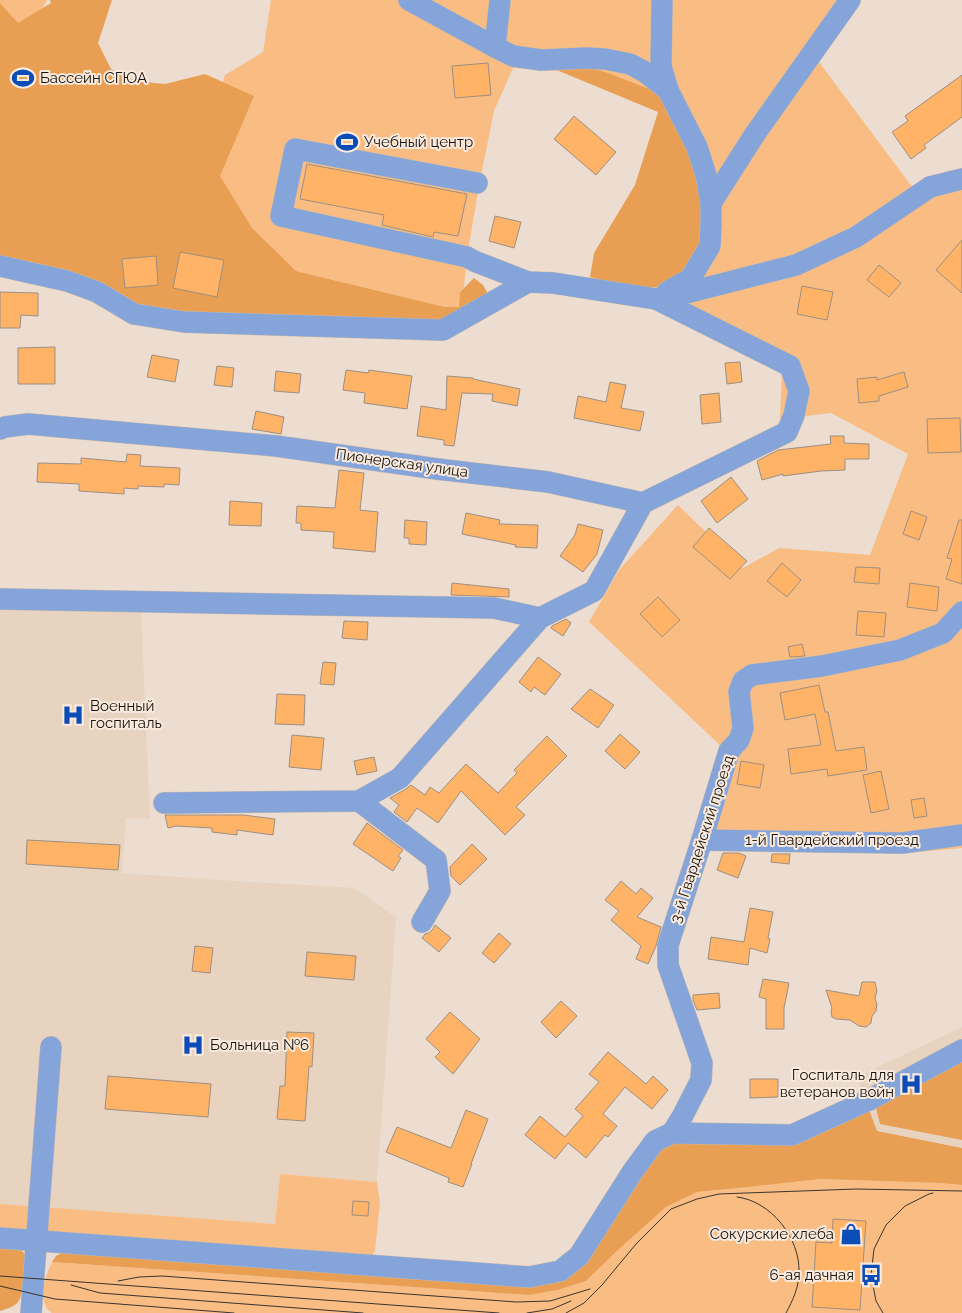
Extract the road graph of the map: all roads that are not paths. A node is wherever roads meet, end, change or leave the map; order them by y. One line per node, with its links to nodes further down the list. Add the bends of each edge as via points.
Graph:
1 (409, 0): 5 (street)
2 (500, 0): 5 (street)
3 (662, 0): 6 (street, via 661,66)
4 (850, 0): 9 (street, via 755,134)
5 (494, 47): 6 (street, via 513,56 541,60 586,58 630,64)
6 (668, 90): 9 (street, via 697,147)
7 (962, 179): 12 (street, via 930,186 856,237 796,265)
8 (477, 183): 11 (street, via 294,149 281,216 467,257)
9 (711, 204): 12 (street, via 710,246 690,279)
10 (0, 266): 11 (street, via 66,281 97,292 134,314 194,323 443,330)
11 (528, 282): 12 (street, via 554,282)
12 (656, 299): 14 (street, via 790,366 799,390 787,432)
13 (0, 429): 14 (street, Пионерская улица, via 28,424 276,446 548,482)
14 (643, 503): 17 (street, via 594,591)
15 (0, 599): 17 (street, via 494,608)
16 (962, 612): 21 (street, 3-й Гвардейский проезд, via 943,633 900,650 822,666 752,675 742,681 739,692 743,728 739,740 729,751)
17 (540, 618): 18 (street, via 400,778)
18 (359, 801): 19 (street); 22 (street, via 436,860 440,891)
19 (164, 803)
20 (962, 835): 21 (street, 1-й Гвардейский проезд, via 902,843)
21 (702, 840): 25 (street, 3-й Гвардейский проезд, via 668,945 668,965 702,1063 701,1080)
22 (422, 922)
23 (51, 1047): 27 (street)
24 (962, 1050): 25 (street, via 869,1100 792,1135)
25 (672, 1133): 27 (street, via 656,1141 638,1163 579,1256 560,1271 529,1277)
26 (0, 1238): 27 (street)
27 (36, 1240): 28 (street)
28 (31, 1313)

